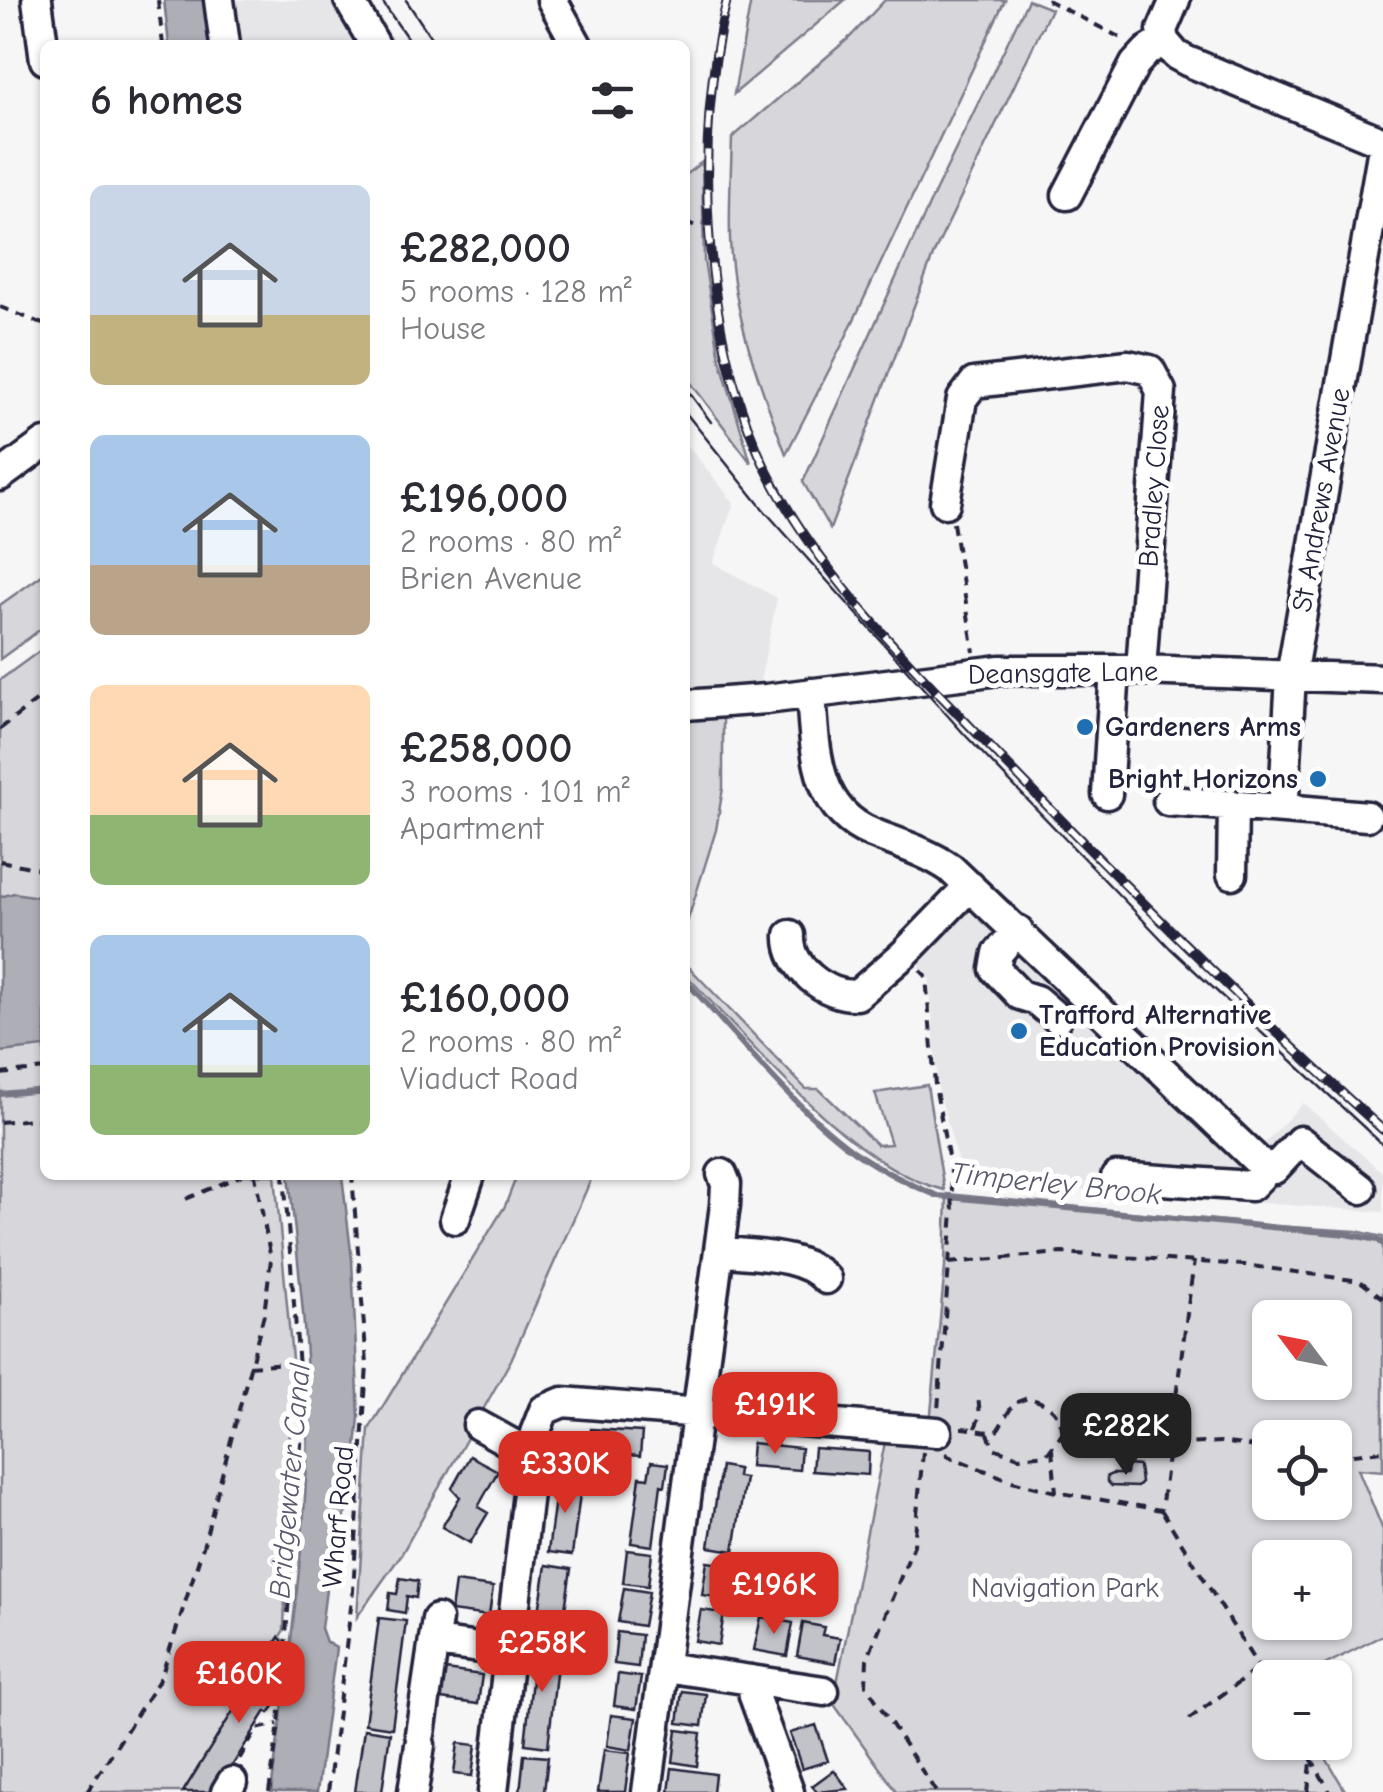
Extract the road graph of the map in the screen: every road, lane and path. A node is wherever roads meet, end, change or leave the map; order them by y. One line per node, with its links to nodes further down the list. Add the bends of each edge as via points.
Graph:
1 (36, 0): 8 (street)
2 (158, 0): 9 (path)
3 (218, 0): 10 (street)
4 (349, 0): 11 (street)
5 (552, 0): 12 (street)
6 (1047, 0): 13 (path)
7 (1175, 0): 13 (street)
8 (42, 40)
9 (162, 40)
10 (224, 40)
11 (373, 40)
12 (574, 40)
13 (1155, 46): 14 (street); 15 (street, via 1128,75)
14 (1383, 145): 16 (street, St Andrews Avenue)
15 (1067, 195)
16 (1378, 200): 26 (street, St Andrews Avenue)
17 (690, 223): 18 (path)
18 (697, 226)
19 (0, 306): 20 (path)
20 (40, 323)
21 (40, 447): 22 (street)
22 (0, 476)
23 (944, 503): 24 (street, Bradley Close, via 962,400 974,383 1128,365 1150,370 1161,391); 25 (path, via 954,524)
24 (1128, 670): 25 (street, Deansgate Lane); 26 (street, Deansgate Lane); 32 (street)
25 (977, 672): 28 (street, Deansgate Lane)
26 (1291, 676): 27 (street, Deansgate Lane); 35 (street, St Andrews Avenue)
27 (1383, 680)
28 (810, 694): 30 (street, Deansgate Lane); 40 (street, via 819,773 836,806 861,828 921,850)
29 (40, 698): 31 (path)
30 (690, 705)
31 (0, 729)
32 (1107, 794)
33 (1168, 801): 34 (street)
34 (1233, 805): 35 (street); 39 (street)
35 (1284, 808): 36 (street)
36 (1368, 816)
37 (0, 861): 38 (path)
38 (40, 869)
39 (1232, 874)
40 (970, 886): 41 (street); 43 (street)
41 (1018, 930): 44 (street, via 998,953 997,974); 49 (street)
42 (790, 935): 43 (street, via 798,962 838,995 862,993)
43 (904, 954): 62 (path, via 926,976 934,1086 951,1173)
44 (1057, 1018)
45 (40, 1070): 46 (path)
46 (0, 1074)
47 (40, 1118): 48 (path)
48 (0, 1122)
49 (1245, 1157): 51 (street, via 1251,1186); 57 (street, via 1274,1169 1300,1141)
50 (722, 1174): 60 (street)
51 (1116, 1177)
52 (230, 1180): 58 (path)
53 (256, 1180): 66 (path, via 271,1259)
54 (284, 1180): 65 (path)
55 (352, 1180): 98 (path, Wharf Road, via 368,1364 353,1590)
56 (468, 1180): 59 (street)
57 (1362, 1189)
58 (186, 1199)
59 (455, 1219)
60 (719, 1251): 63 (street, via 803,1263); 68 (street)
61 (1194, 1261): 62 (path, via 1061,1252); 64 (path, via 1360,1281); 77 (path)
62 (950, 1263): 72 (path)
63 (826, 1279)
64 (1383, 1298)
65 (298, 1362): 66 (path); 91 (path, via 303,1419)
66 (250, 1366): 96 (path, via 161,1677)
67 (978, 1394): 71 (path)
68 (699, 1413): 72 (street); 80 (street, via 563,1402 544,1410); 86 (street)
69 (1130, 1416): 76 (path)
70 (478, 1424): 80 (street)
71 (975, 1428): 72 (path); 73 (path)
72 (938, 1431): 82 (path, via 948,1456); 102 (path, via 923,1441 914,1545 867,1659 866,1685)
73 (988, 1433): 74 (path, via 1014,1403 1028,1398 1054,1409); 78 (path, via 994,1448 1008,1456)
74 (1063, 1433): 76 (path); 78 (path)
75 (1252, 1446): 77 (path, via 1221,1442)
76 (1115, 1448): 77 (path)
77 (1170, 1448): 83 (path)
78 (1052, 1449): 82 (path)
79 (1383, 1451): 81 (path)
80 (533, 1452): 84 (street)
81 (1352, 1454)
82 (1056, 1492): 83 (path)
83 (1161, 1510): 85 (path)
84 (509, 1652): 95 (street, via 436,1630); 99 (street)
85 (1256, 1660)
86 (664, 1667): 88 (street); 100 (street)
87 (1252, 1674): 90 (path)
88 (752, 1680): 89 (street); 101 (street)
89 (824, 1691)
90 (1189, 1719)
91 (279, 1724): 94 (path, via 257,1729); 97 (path)
92 (1311, 1760): 103 (path)
93 (1312, 1760): 104 (path)
94 (229, 1787)
95 (414, 1791)
96 (87, 1792)
97 (269, 1792)
98 (328, 1792)
99 (492, 1792)
100 (647, 1792)
101 (789, 1792)
102 (936, 1792)
103 (1308, 1792)
104 (1330, 1792)

